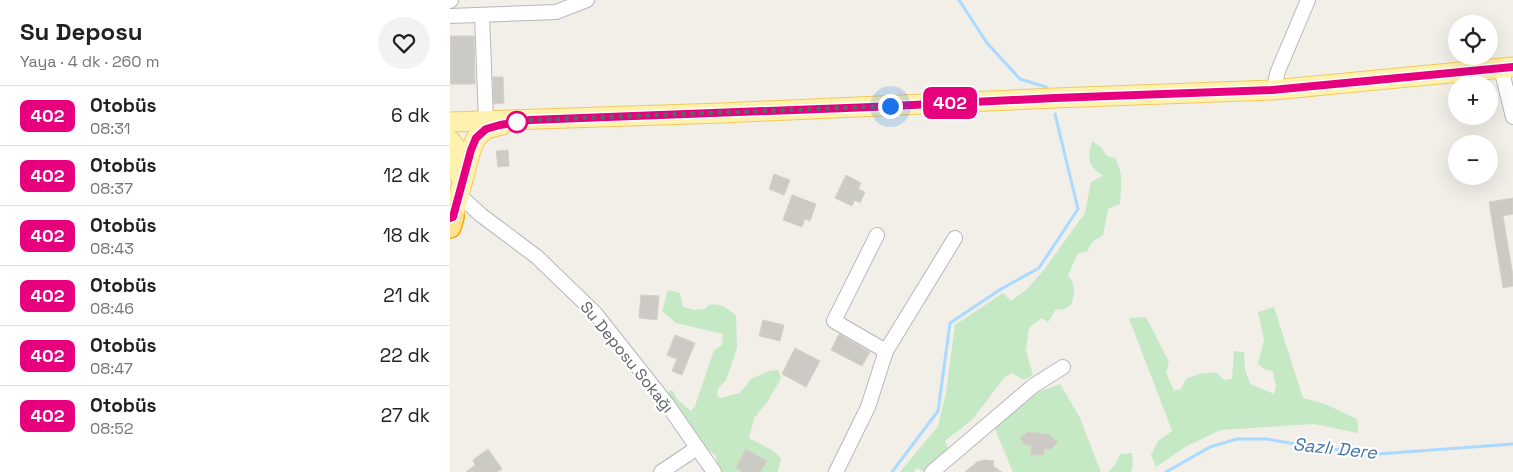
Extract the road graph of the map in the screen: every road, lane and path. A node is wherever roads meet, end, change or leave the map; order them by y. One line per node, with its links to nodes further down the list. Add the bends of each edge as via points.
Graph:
1 (586, 0): 3 (street, via 556,12)
2 (1308, 0): 6 (street)
3 (482, 15): 4 (street); 9 (street)
4 (450, 16)
5 (1507, 68): 6 (main road); 7 (street)
6 (1272, 90): 8 (main road)
7 (1513, 117)
8 (530, 120): 9 (main road); 12 (main road, via 486,129 476,138)
9 (486, 121): 10 (main road)
10 (450, 122)
11 (450, 140): 12 (main road, via 458,154)
12 (458, 194): 13 (street, Su Deposu Sokağı); 14 (main road)
13 (481, 215): 14 (street); 19 (street, Su Deposu Sokağı, via 536,257 595,313 667,404)
14 (451, 221)
15 (877, 236): 17 (street, via 834,320)
16 (955, 238): 17 (street)
17 (886, 351): 22 (street, via 868,407)
18 (1064, 367): 23 (street, via 1033,386)
19 (697, 448): 20 (street); 21 (street, Su Deposu Sokağı)
20 (661, 472)
21 (714, 472)
22 (836, 472)
23 (932, 472)

